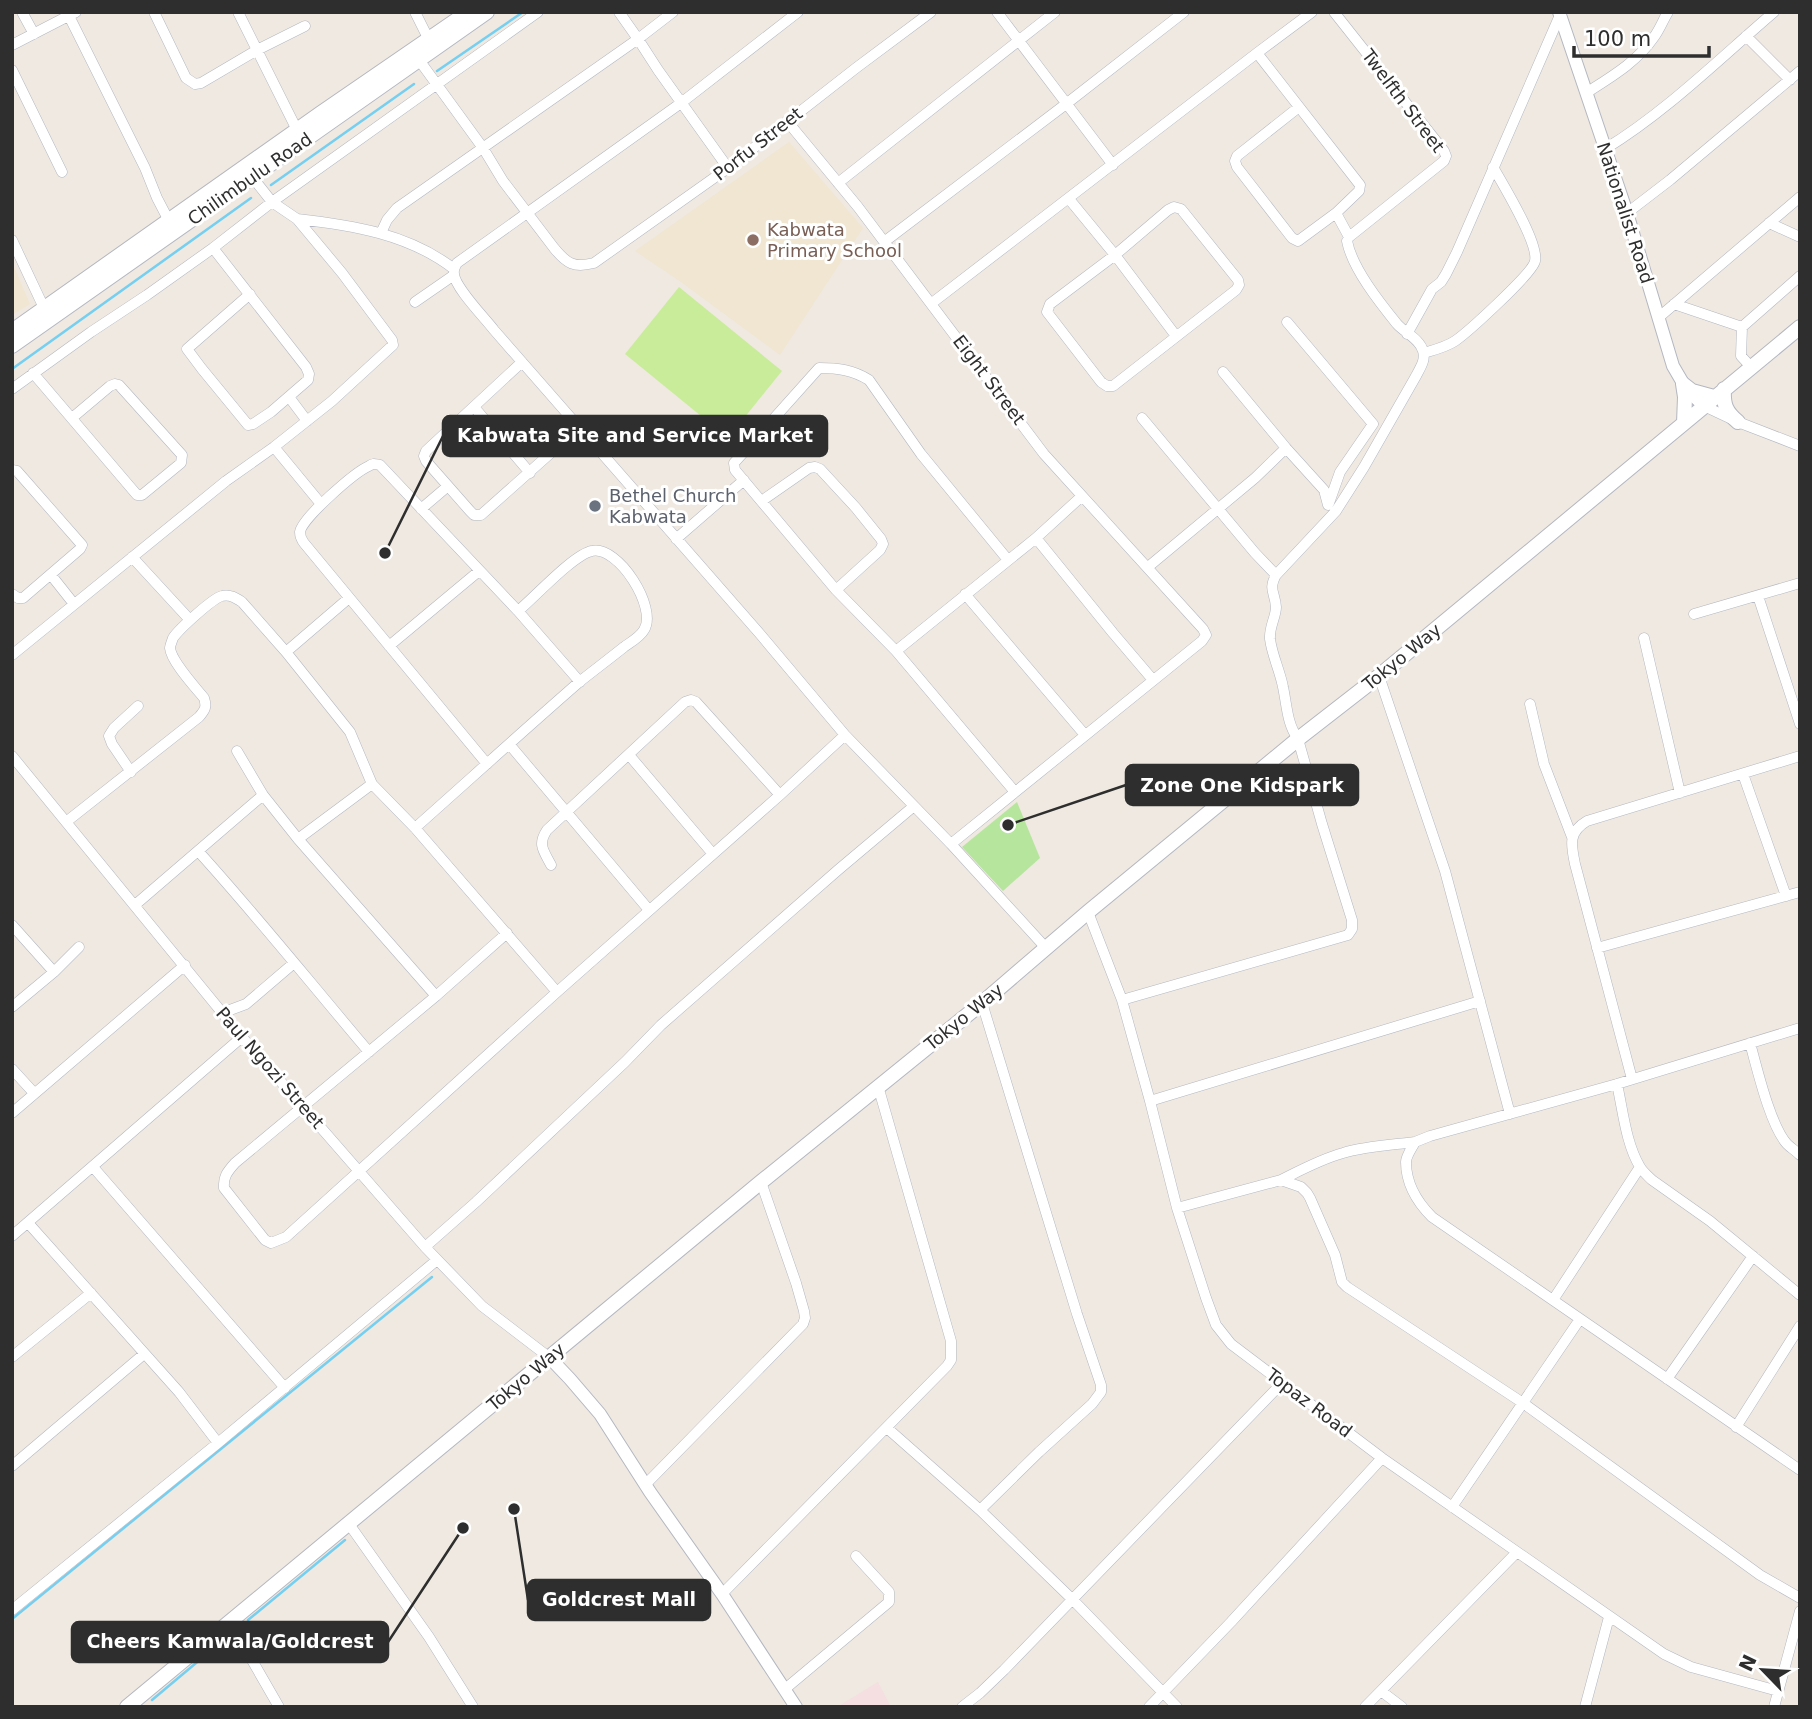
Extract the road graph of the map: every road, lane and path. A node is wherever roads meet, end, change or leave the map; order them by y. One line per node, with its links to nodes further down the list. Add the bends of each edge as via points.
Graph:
1 (22, 12): 22 (street)
2 (154, 12): 28 (street, via 186,78 194,84)
3 (238, 12): 28 (street)
4 (415, 12): 25 (street)
5 (468, 12): 25 (main road, Chilimbulu Road)
6 (487, 12): 30 (main road, Chilimbulu Road)
7 (538, 12): 34 (street)
8 (619, 12): 24 (street)
9 (673, 12): 24 (street)
10 (799, 12): 36 (street)
11 (931, 12): 39 (street, Porfu Street)
12 (997, 12): 26 (street)
13 (1055, 12): 26 (street)
14 (1184, 12): 37 (street)
15 (1312, 12): 29 (street)
16 (1334, 12): 59 (street, Twelfth Street, via 1446,156)
17 (1668, 12): 35 (street, via 1640,53)
18 (1774, 12): 23 (street)
19 (73, 14): 22 (street); 56 (street)
20 (1559, 14): 35 (street, Nationalist Road); 44 (street)
21 (305, 26): 28 (street)
22 (34, 34): 27 (street)
23 (1746, 36): 33 (street); 42 (street, via 1634,131)
24 (638, 39): 36 (street); 41 (street)
25 (429, 40): 40 (main road, Chilimbulu Road)
26 (1018, 40): 37 (street); 48 (street)
27 (12, 45)
28 (257, 50): 40 (street)
29 (1257, 53): 38 (street); 43 (street)
30 (419, 60): 34 (street); 47 (main road, Chilimbulu Road)
31 (12, 70): 46 (street)
32 (1800, 71): 33 (street)
33 (1790, 79): 54 (street)
34 (437, 85): 41 (street); 51 (street)
35 (1586, 93): 42 (street, Nationalist Road)
36 (681, 103): 45 (street); 52 (street)
37 (1066, 104): 43 (street); 62 (street)
38 (1299, 107): 53 (street, via 1360,185); 53 (street, via 1235,162 1292,239 1304,238)
39 (788, 121): 45 (street, Porfu Street); 48 (street, Eight Street)
40 (297, 130): 56 (main road, Chilimbulu Road)
41 (483, 148): 52 (street); 58 (street, via 397,208)
42 (1605, 149): 54 (street, Nationalist Road)
43 (1113, 165): 50 (street)
44 (1493, 167): 77 (street, via 1446,274 1432,289); 80 (street, via 1523,222 1536,260 1506,296 1454,342)
45 (728, 168): 52 (street, Porfu Street, via 594,262 581,266 563,259)
46 (62, 172)
47 (253, 178): 51 (street); 79 (main road, Chilimbulu Road)
48 (838, 183): 62 (street, Eight Street)
49 (1800, 197): 57 (street)
50 (1069, 199): 64 (street); 69 (street)
51 (272, 202): 55 (street); 63 (street)
52 (526, 212): 65 (street, via 457,263)
53 (1336, 213): 59 (street)
54 (1627, 213): 72 (street, Nationalist Road)
55 (297, 219): 58 (street); 92 (street, via 393,345)
56 (169, 221): 71 (main road, Chilimbulu Road)
57 (1769, 223): 60 (street); 70 (street)
58 (381, 233): 65 (street, via 432,254)
59 (1349, 237): 77 (street, via 1354,265)
60 (1800, 237)
61 (12, 240): 71 (street)
62 (884, 242): 69 (street, Eight Street)
63 (213, 248): 67 (street); 84 (street)
64 (1115, 255): 78 (street); 78 (street, via 1174,207 1181,209 1238,280 1236,290); 78 (street, via 1050,304 1047,312 1107,386 1113,386)
65 (454, 272): 68 (street); 81 (street, via 464,293)
66 (1800, 276): 74 (street)
67 (250, 295): 87 (street, via 309,374 309,380); 87 (street, via 187,351 248,425)
68 (415, 302)
69 (932, 303): 103 (street, Eight Street, via 1044,454)
70 (1674, 304): 72 (street); 74 (street)
71 (44, 308): 76 (main road, Chilimbulu Road)
72 (1658, 318): 85 (street, Nationalist Road, via 1672,366)
73 (1287, 322): 105 (street, via 1373,424 1340,472)
74 (1742, 327): 82 (street, via 1741,356)
75 (1800, 327): 82 (main road, Tokyo Way)
76 (12, 331)
77 (1407, 334): 80 (street)
78 (1176, 336)
79 (12, 346)
80 (1424, 353): 110 (street, via 1364,467 1336,511)
81 (522, 362): 89 (street); 95 (street)
82 (1751, 367): 88 (main road, Tokyo Way)
83 (1223, 372): 98 (street)
84 (33, 373): 86 (street); 90 (street)
85 (1683, 384): 88 (main road); 94 (main road)
86 (12, 388)
87 (289, 397): 92 (street)
88 (1714, 397): 93 (street); 93 (main road); 94 (main road, Tokyo Way)
89 (474, 407): 100 (street); 102 (street, via 424,456)
90 (72, 418): 90 (street, via 110,386 119,385 182,455 181,463 137,495)
91 (1142, 418): 108 (street)
92 (307, 421): 97 (street)
93 (1738, 422): 96 (street)
94 (1684, 423): 133 (main road, Tokyo Way)
95 (580, 428): 100 (street); 111 (street)
96 (1800, 446)
97 (274, 447): 106 (street); 112 (street)
98 (1286, 448): 105 (street, via 1324,490); 108 (street)
99 (12, 470): 116 (street, via 82,545)
100 (530, 473): 102 (street, via 478,516)
101 (744, 480): 104 (street); 111 (street); 113 (street, via 734,463 819,368 858,373 869,380 921,454)
102 (448, 486): 107 (street)
103 (1082, 496): 109 (street); 114 (street, Eight Street)
104 (763, 500): 119 (street); 119 (street, via 815,467 856,508 883,544)
105 (1329, 503): 110 (street)
106 (321, 504): 107 (street, via 375,464); 123 (street, via 307,518 300,537)
107 (421, 509): 115 (street)
108 (1218, 509): 114 (street); 117 (street)
109 (1036, 538): 113 (street); 134 (street)
110 (1311, 538): 117 (street)
111 (676, 539): 139 (street)
112 (132, 556): 124 (street); 127 (street)
113 (1008, 560): 121 (street)
114 (1148, 567): 134 (street, Eight Street, via 1206,635)
115 (479, 571): 125 (street); 129 (street)
116 (51, 575): 120 (street, via 23,598); 124 (street)
117 (1276, 575): 141 (street, via 1271,590 1276,611 1270,638 1288,718)
118 (1800, 583): 122 (street)
119 (836, 590): 130 (street)
120 (12, 594)
121 (965, 594): 130 (street); 140 (street)
122 (1758, 596): 126 (street); 138 (street)
123 (349, 598): 129 (street); 131 (street)
124 (74, 604): 132 (street)
125 (518, 611): 135 (street); 135 (street, via 587,552 603,551 625,569 642,597 647,625)
126 (1694, 614)
127 (190, 620): 131 (street, via 216,598 234,597); 148 (street, via 170,647 204,698 205,710)
128 (1644, 639): 152 (street)
129 (389, 646): 147 (street)
130 (896, 650): 151 (street)
131 (286, 652): 150 (street, via 350,732)
132 (12, 655)
133 (1379, 676): 141 (main road, Tokyo Way); 181 (street, via 1445,871)
134 (1153, 680): 140 (street)
135 (580, 682): 142 (street)
136 (1530, 704): 159 (street, via 1544,764)
137 (138, 706): 148 (street, via 109,736)
138 (1800, 724)
139 (845, 735): 154 (street); 155 (street)
140 (1085, 735): 151 (street)
141 (1298, 739): 169 (main road, Tokyo Way); 180 (street, via 1352,920 1348,935)
142 (509, 744): 147 (street); 156 (street)
143 (237, 751): 153 (street)
144 (628, 755): 154 (street, via 691,700); 156 (street); 163 (street)
145 (12, 756): 157 (street, Paul Ngozi Street)
146 (1800, 756): 149 (street)
147 (487, 764): 158 (street)
148 (131, 772): 157 (street)
149 (1744, 774): 152 (street); 166 (street)
150 (372, 784): 158 (street); 160 (street)
151 (1015, 792): 161 (street)
152 (1680, 793): 159 (street, via 1587,821)
153 (262, 795): 160 (street); 162 (street)
154 (780, 795): 163 (street)
155 (914, 806): 161 (street); 208 (street, via 661,1025)
156 (567, 812): 164 (street, via 541,838); 168 (street)
157 (66, 822): 167 (street, Paul Ngozi Street)
158 (415, 828): 171 (street)
159 (1572, 837): 174 (street)
160 (298, 839): 179 (street)
161 (951, 844): 173 (street)
162 (198, 851): 167 (street); 175 (street)
163 (713, 855): 168 (street)
164 (551, 865)
165 (1800, 892): 166 (street)
166 (1786, 896): 174 (street)
167 (135, 905): 176 (street, Paul Ngozi Street)
168 (649, 910): 178 (street)
169 (1088, 912): 173 (main road, Tokyo Way); 180 (street, Topaz Road)
170 (12, 925): 177 (street)
171 (507, 933): 178 (street); 179 (street)
172 (79, 947): 177 (street)
173 (1046, 948): 182 (main road, Tokyo Way)
174 (1597, 948): 190 (street)
175 (293, 963): 184 (street, via 246,1004); 188 (street)
176 (185, 965): 184 (street, Paul Ngozi Street); 193 (street)
177 (54, 972): 183 (street)
178 (556, 992): 202 (street)
179 (436, 996): 188 (street)
180 (1122, 1000): 194 (street, Topaz Road)
181 (1480, 1001): 194 (street); 197 (street)
182 (982, 1003): 192 (main road, Tokyo Way); 231 (street, via 1101,1392)
183 (12, 1007)
184 (222, 1013): 186 (street, Paul Ngozi Street)
185 (1800, 1028): 187 (street)
186 (242, 1037): 195 (street, Paul Ngozi Street); 200 (street)
187 (1750, 1042): 190 (street); 199 (street, via 1776,1127)
188 (369, 1052): 195 (street)
189 (12, 1069): 193 (street)
190 (1632, 1079): 191 (street)
191 (1617, 1084): 197 (street); 201 (street)
192 (878, 1086): 204 (main road, Tokyo Way); 224 (street, via 952,1348 947,1366)
193 (34, 1093): 196 (street)
194 (1150, 1101): 205 (street, Topaz Road)
195 (303, 1108): 202 (street, Paul Ngozi Street); 202 (street, via 234,1163 223,1180 224,1188 265,1240 271,1243 286,1237)
196 (12, 1113)
197 (1510, 1114): 198 (street)
198 (1415, 1142): 203 (street, via 1341,1153); 213 (street, via 1406,1160 1412,1192 1423,1208)
199 (1800, 1155)
200 (93, 1167): 206 (street); 221 (street)
201 (1640, 1167): 209 (street); 213 (street)
202 (360, 1171): 208 (street, Paul Ngozi Street)
203 (1281, 1180): 205 (street); 222 (street, via 1307,1192 1347,1287)
204 (761, 1182): 218 (main road, Tokyo Way); 229 (street, via 796,1283 803,1324)
205 (1177, 1208): 220 (street, Topaz Road, via 1216,1325 1231,1344)
206 (29, 1224): 207 (street); 211 (street)
207 (12, 1236)
208 (425, 1247): 210 (street, Paul Ngozi Street)
209 (1753, 1256): 212 (street); 219 (street)
210 (437, 1260): 218 (street, Paul Ngozi Street, via 482,1306); 221 (street)
211 (91, 1293): 216 (street); 217 (street)
212 (1800, 1295)
213 (1553, 1300): 214 (street)
214 (1580, 1319): 219 (street); 222 (street)
215 (1800, 1326): 223 (street)
216 (14, 1353)
217 (144, 1354): 225 (street); 227 (street)
218 (550, 1358): 229 (street, via 600,1414); 232 (main road, Tokyo Way)
219 (1667, 1379): 223 (street)
220 (1282, 1383): 226 (street, Topaz Road); 237 (street)
221 (285, 1388): 225 (street)
222 (1523, 1402): 230 (street); 236 (street, via 1760,1575)
223 (1736, 1427): 228 (street)
224 (887, 1428): 231 (street); 235 (street)
225 (218, 1443): 238 (street)
226 (1382, 1458): 230 (street, Topaz Road); 245 (street)
227 (12, 1466)
228 (1800, 1471)
229 (645, 1485): 235 (street)
230 (1452, 1507): 233 (street, Topaz Road)
231 (979, 1510): 237 (street)
232 (349, 1524): 241 (main road, Tokyo Way); 248 (street)
233 (1517, 1552): 240 (street, Topaz Road); 243 (street)
234 (856, 1556): 242 (street, via 889,1592 889,1602)
235 (722, 1594): 242 (street)
236 (1800, 1598)
237 (1073, 1600): 245 (street); 250 (street)
238 (12, 1610)
239 (1800, 1611): 244 (street)
240 (1609, 1617): 244 (street, Topaz Road, via 1678,1662); 255 (street)
241 (230, 1622): 246 (main road, Tokyo Way); 247 (street)
242 (785, 1689): 249 (street)
243 (1381, 1691): 253 (street); 254 (street)
244 (1778, 1691): 256 (street)
245 (1163, 1693): 251 (street); 252 (street)
246 (137, 1704)
247 (279, 1707)
248 (473, 1707)
249 (796, 1707)
250 (962, 1707)
251 (1149, 1707)
252 (1177, 1707)
253 (1365, 1707)
254 (1402, 1707)
255 (1585, 1707)
256 (1774, 1707)

